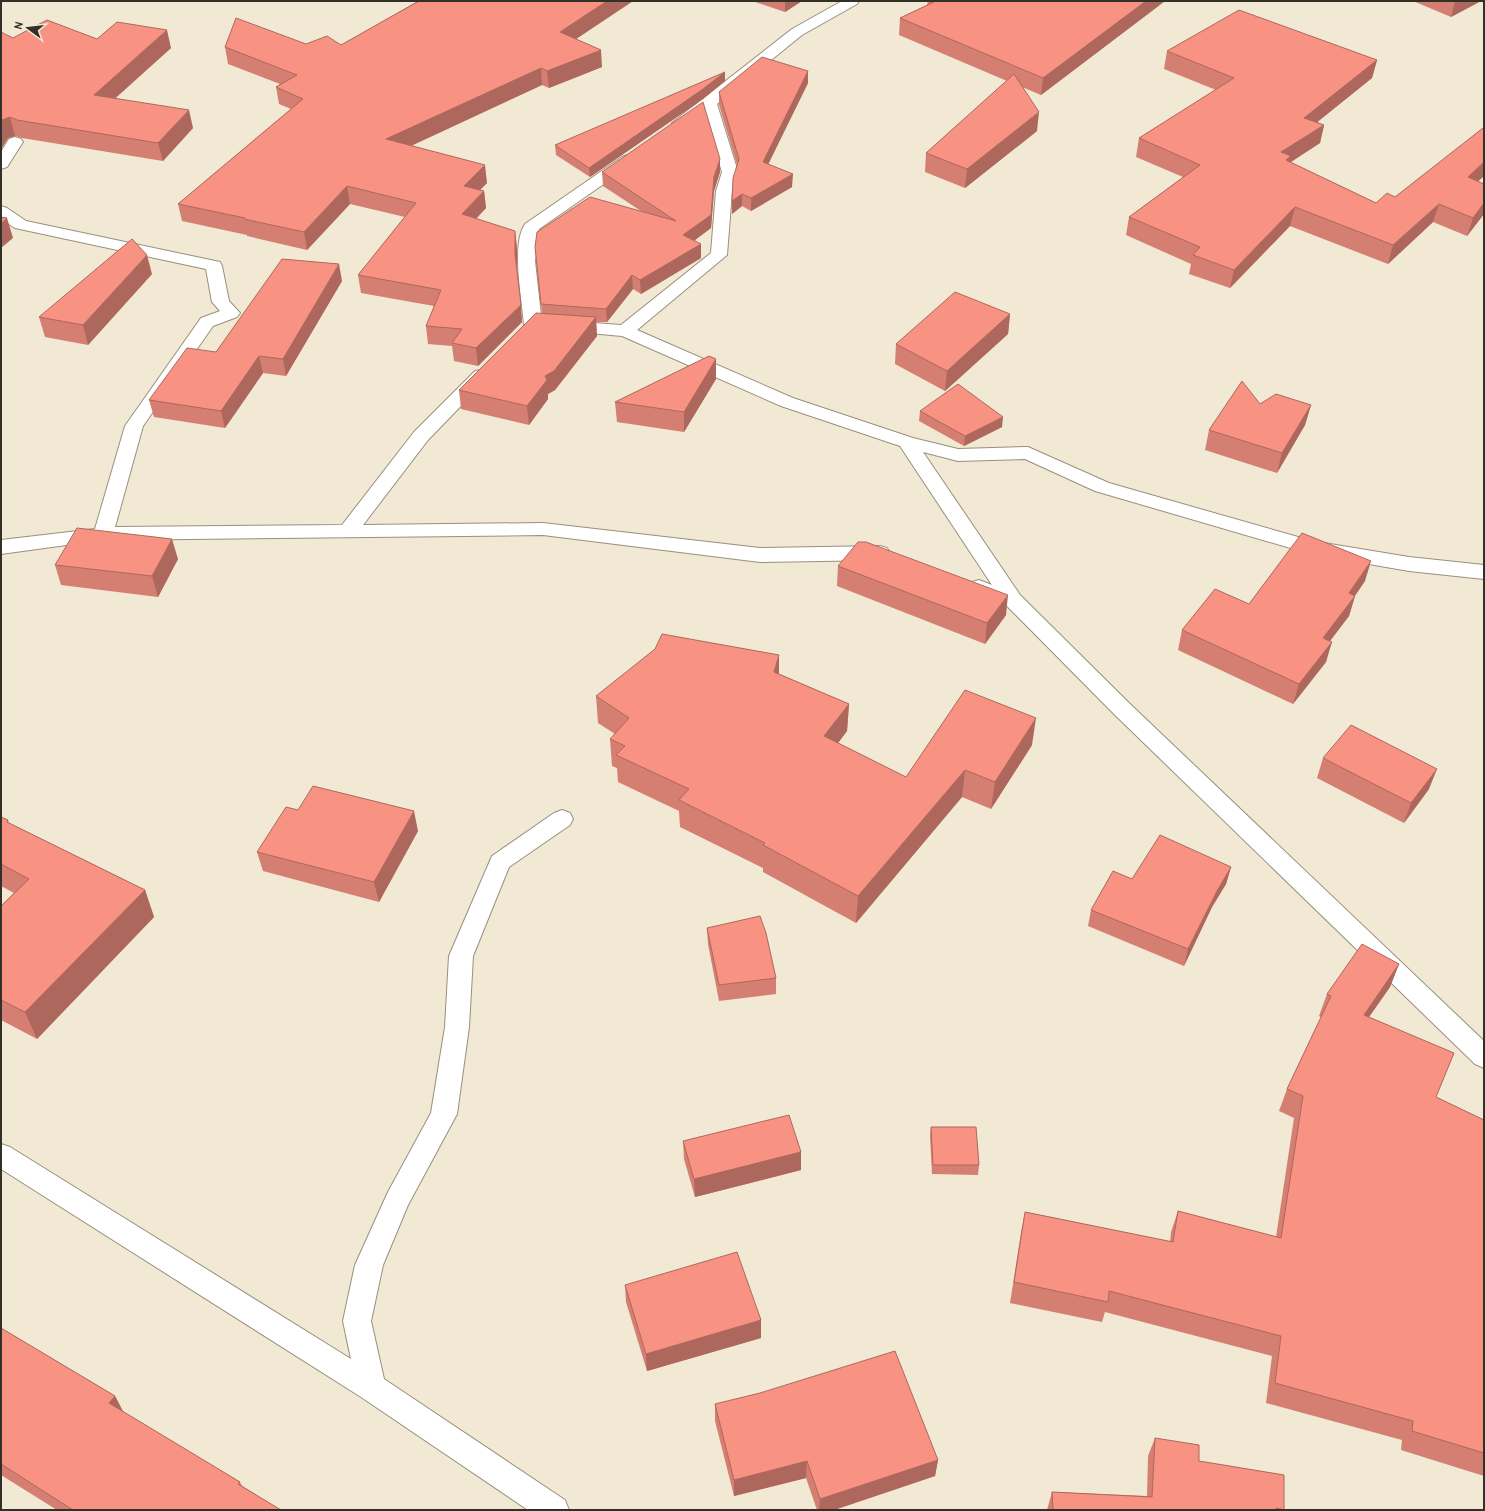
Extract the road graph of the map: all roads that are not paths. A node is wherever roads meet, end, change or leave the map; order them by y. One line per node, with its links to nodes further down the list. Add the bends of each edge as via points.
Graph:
1 (852, 1): 2 (street, via 797,32)
2 (709, 103): 3 (street); 8 (street, via 730,172 724,191 719,255)
3 (671, 130)
4 (15, 142): 6 (street)
5 (639, 152): 8 (street, via 531,227 527,238 527,329)
6 (1, 164)
7 (1, 211): 12 (street, via 21,225 214,266 221,302 231,313 207,322 134,426)
8 (625, 330): 10 (street, via 787,402)
9 (494, 363): 11 (street, via 422,436)
10 (907, 442): 15 (street, via 958,455 1028,452 1102,487 1311,547 1409,564); 17 (street)
11 (347, 532): 12 (street); 14 (street, via 543,529 760,555 892,553)
12 (103, 534): 13 (street)
13 (1, 547)
14 (899, 556)
15 (1484, 572)
16 (963, 581): 17 (street)
17 (1013, 600): 19 (street, via 1122,709)
18 (562, 819): 21 (street, via 500,862 460,956 457,1027 444,1114 397,1200 369,1265 356,1321)
19 (1484, 1057)
20 (1, 1155): 21 (street)
21 (371, 1387): 22 (street)
22 (554, 1510)

